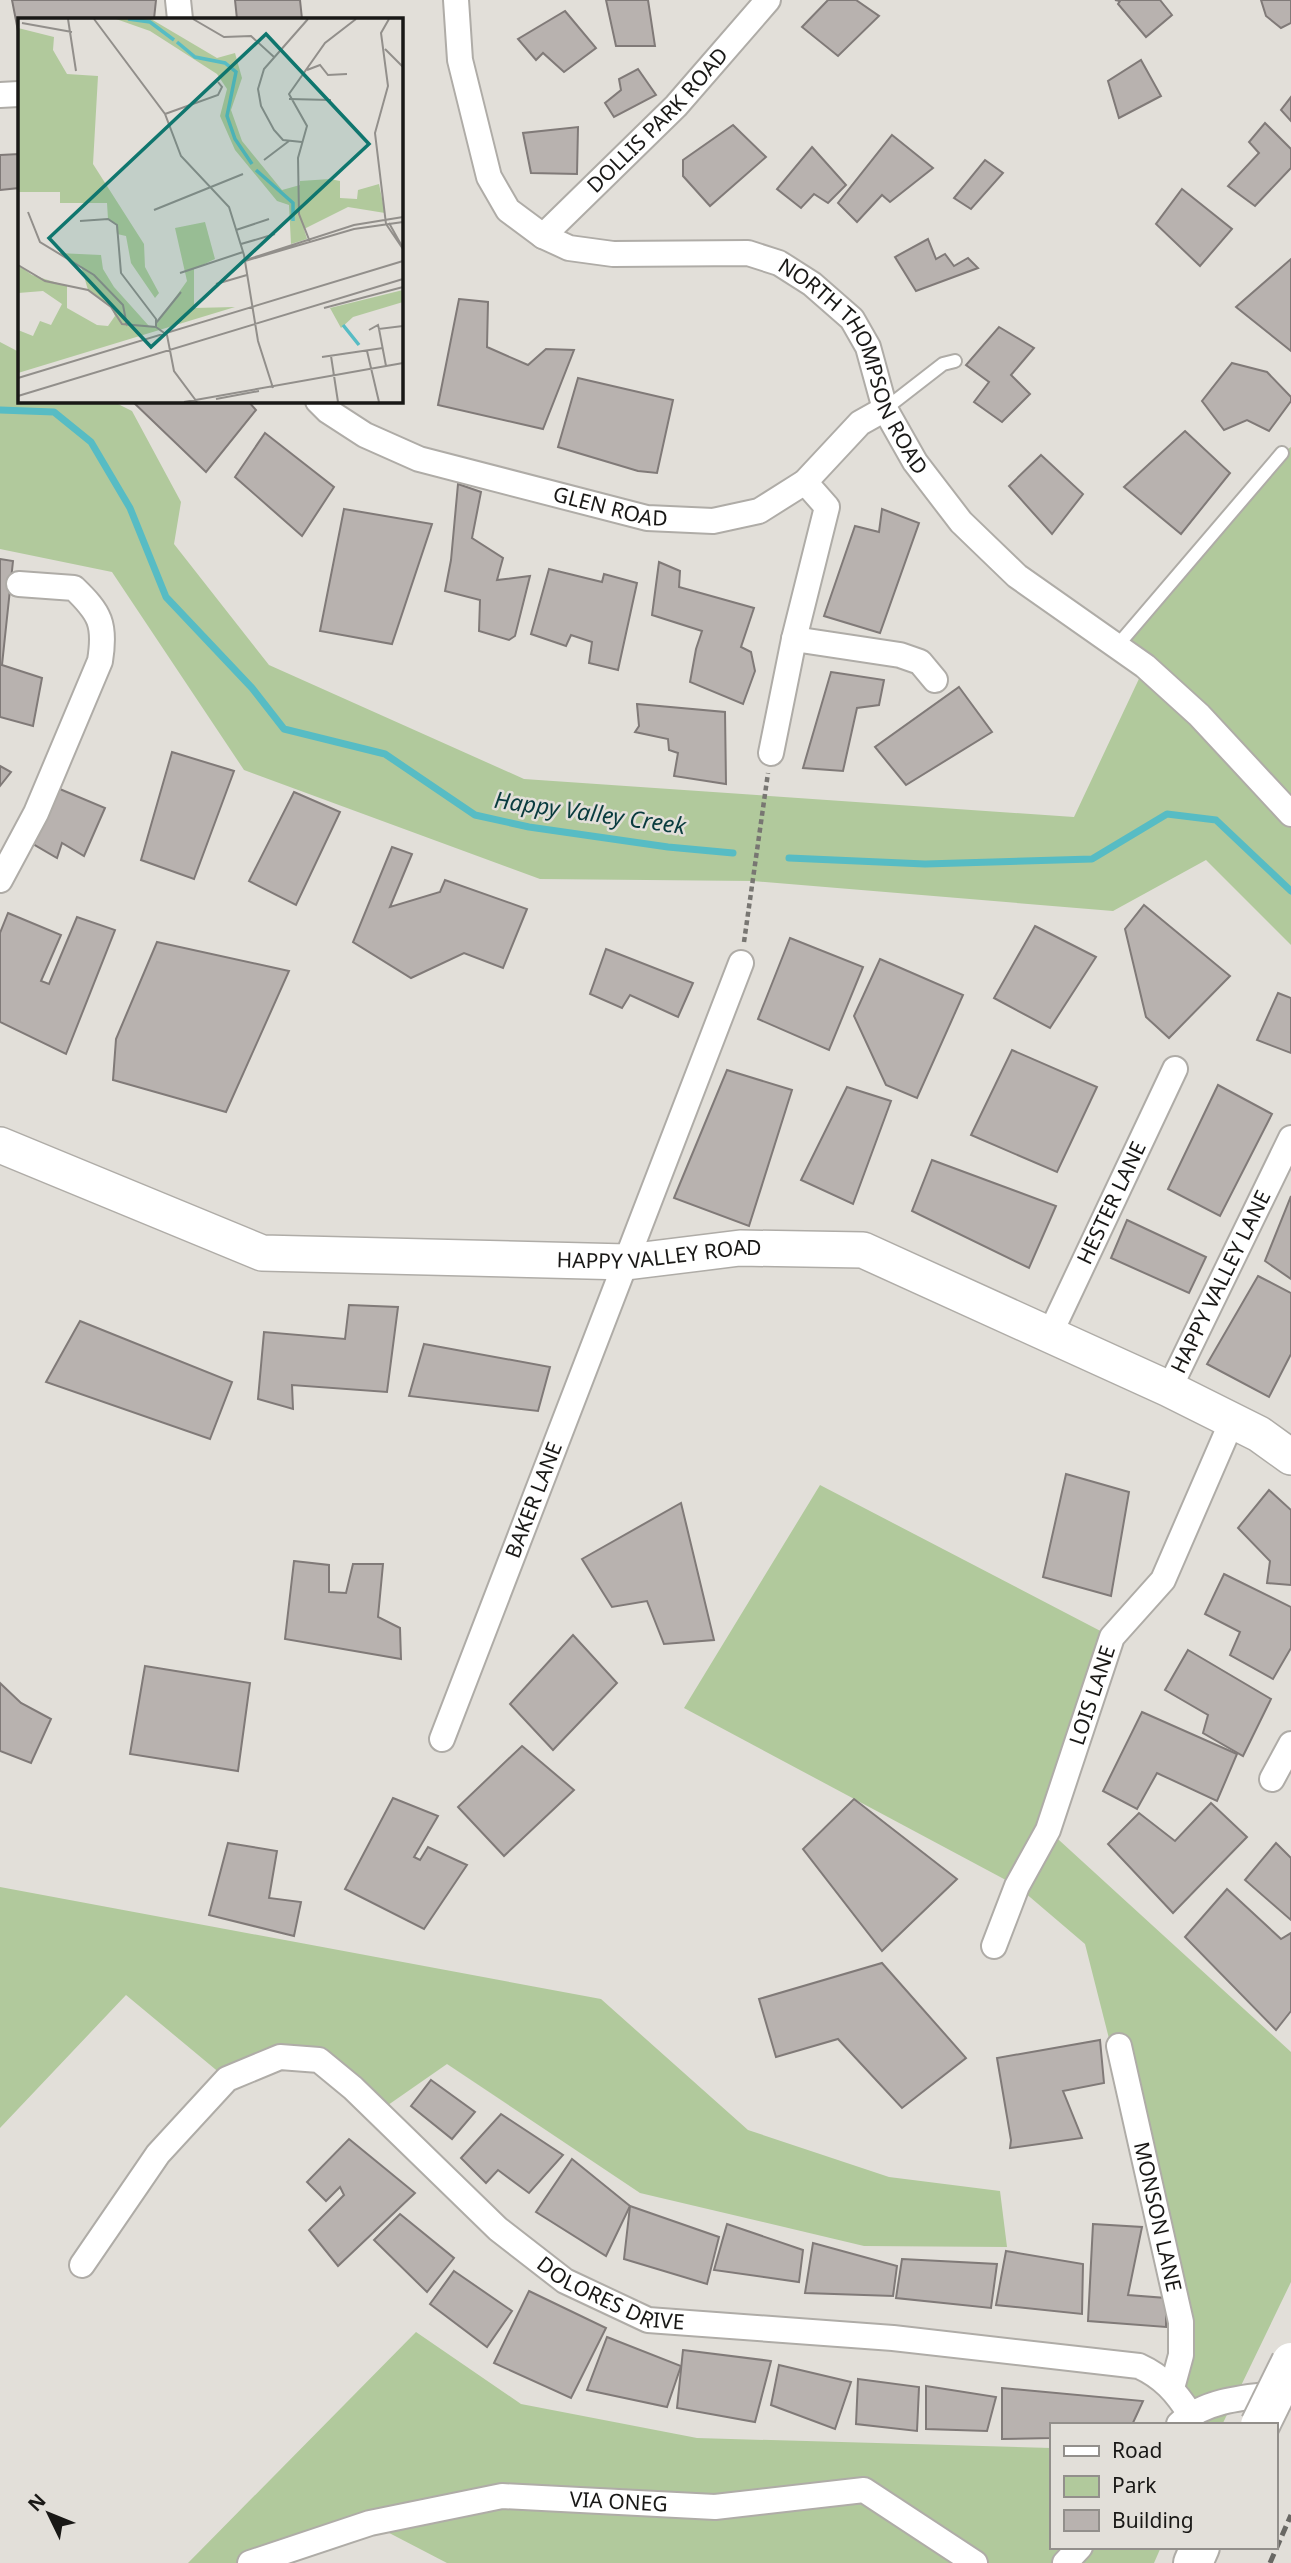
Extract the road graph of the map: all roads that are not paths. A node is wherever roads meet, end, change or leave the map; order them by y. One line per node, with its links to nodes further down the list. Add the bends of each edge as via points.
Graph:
1 (178, 0): 4 (street)
2 (456, 0): 7 (street, NORTH THOMPSON ROAD, via 460,60 489,177 508,210)
3 (768, 0): 7 (street, DOLLIS PARK ROAD, via 676,106)
4 (180, 18)
5 (0, 94): 6 (street)
6 (18, 94)
7 (543, 236): 10 (street, NORTH THOMPSON ROAD, via 569,248 613,254 748,253 779,263 852,319 868,347)
8 (955, 361): 10 (lane, via 943,364)
9 (319, 402): 12 (street, GLEN ROAD, via 365,435 419,459 647,518 713,521 760,511)
10 (885, 409): 12 (street, GLEN ROAD, via 860,423); 15 (street, NORTH THOMPSON ROAD, via 915,462 961,522 1017,576)
11 (1282, 453): 15 (lane)
12 (805, 482): 14 (street, via 827,507)
13 (19, 584): 19 (street, via 74,588 96,609 103,640 100,661 36,813)
14 (794, 639): 16 (street, via 900,655 920,663); 17 (street)
15 (1117, 646): 18 (street, NORTH THOMPSON ROAD, via 1199,715)
16 (936, 680)
17 (771, 753)
18 (1291, 814)
19 (0, 880)
20 (741, 963): 24 (street, BAKER LANE)
21 (1175, 1069): 25 (street, HESTER LANE)
22 (1291, 1138): 26 (street, HAPPY VALLEY LANE)
23 (0, 1145): 24 (street, HAPPY VALLEY ROAD, via 262,1253)
24 (627, 1262): 25 (street, HAPPY VALLEY ROAD, via 740,1248 863,1250); 29 (street, BAKER LANE)
25 (1049, 1336): 26 (street, HAPPY VALLEY ROAD)
26 (1169, 1389): 27 (street, HAPPY VALLEY ROAD)
27 (1232, 1421): 28 (street, HAPPY VALLEY ROAD); 32 (street, LOIS LANE, via 1163,1580 1112,1637 1048,1830 1017,1886)
28 (1291, 1457)
29 (442, 1738)
30 (1291, 1744): 31 (street)
31 (1272, 1779)
32 (994, 1946)
33 (1119, 2046): 36 (street, MONSON LANE, via 1181,2322 1181,2355)
34 (82, 2265): 36 (street, DOLORES DRIVE, via 158,2154 227,2078 280,2057 318,2060 353,2088 498,2229 565,2281 648,2320 893,2337 1139,2367 1155,2373)
35 (1291, 2362): 39 (highway, bridge)
36 (1172, 2388): 38 (street, DOLORES DRIVE)
37 (1291, 2392): 38 (street, DOLORES DRIVE, via 1232,2399)
38 (1185, 2419)
39 (1261, 2423)
40 (1078, 2549): 43 (street)
41 (250, 2563): 42 (street, VIA ONEG, via 370,2523 502,2496 715,2507 864,2490)
42 (975, 2563)
43 (1065, 2563)

